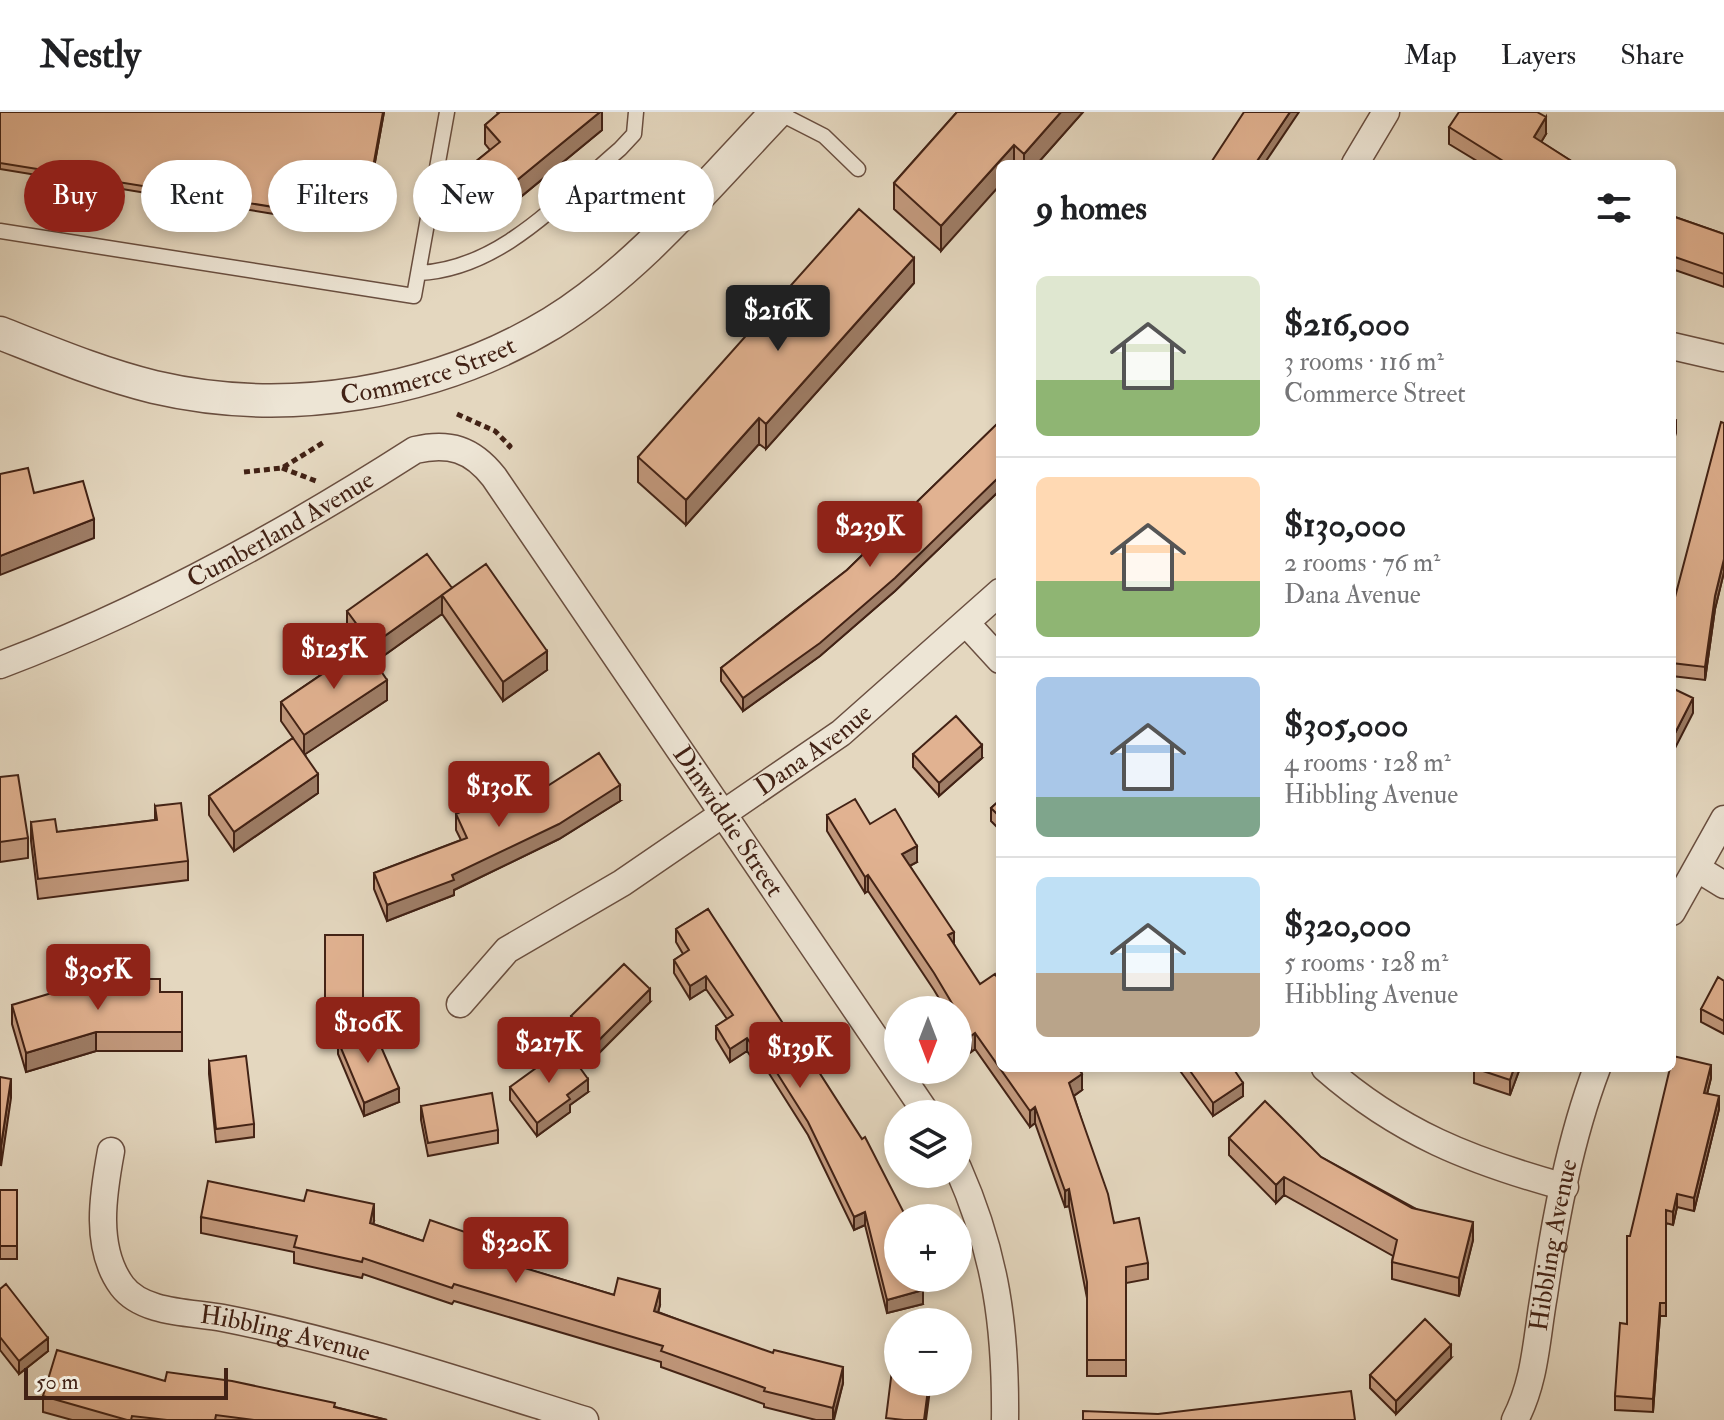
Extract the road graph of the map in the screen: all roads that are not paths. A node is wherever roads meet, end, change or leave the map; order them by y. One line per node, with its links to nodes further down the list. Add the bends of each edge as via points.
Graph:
1 (447, 112): 8 (lane)
2 (636, 112): 8 (lane, via 634,134 620,149 514,239 447,272)
3 (777, 112): 6 (lane, via 824,136); 9 (street, Commerce Street, via 645,248 597,289 534,332 430,377 349,396 229,399 155,387 88,368)
4 (1386, 112): 5 (street)
5 (1357, 160)
6 (858, 169)
7 (0, 231): 8 (lane, via 414,296)
8 (419, 273)
9 (0, 333)
10 (1676, 347): 11 (street)
11 (1724, 358)
12 (530, 530): 16 (street, Cumberland Avenue, via 481,461 453,447 415,450 287,528 109,622); 17 (street, Dinwiddie Street)
13 (996, 596): 14 (street, Dana Avenue)
14 (967, 624): 15 (street); 17 (street, Dana Avenue, via 841,733)
15 (996, 656)
16 (0, 665)
17 (723, 816): 22 (street, Dana Avenue, via 507,950); 25 (street, Dinwiddie Street)
18 (1724, 819): 19 (street)
19 (1698, 869): 20 (street); 21 (street)
20 (1724, 885)
21 (1676, 905)
22 (460, 1004)
23 (1330, 1072): 27 (street, via 1405,1129 1451,1151)
24 (1596, 1072): 27 (street, Hibbling Avenue)
25 (917, 1100)
26 (111, 1151): 29 (street, Hibbling Avenue, via 104,1187 108,1262 124,1288 151,1306 281,1331)
27 (1565, 1187): 31 (street, Hibbling Avenue, via 1533,1377)
28 (965, 1188): 30 (street, via 994,1269 1006,1352)
29 (585, 1420)
30 (1005, 1420)
31 (1515, 1420)

